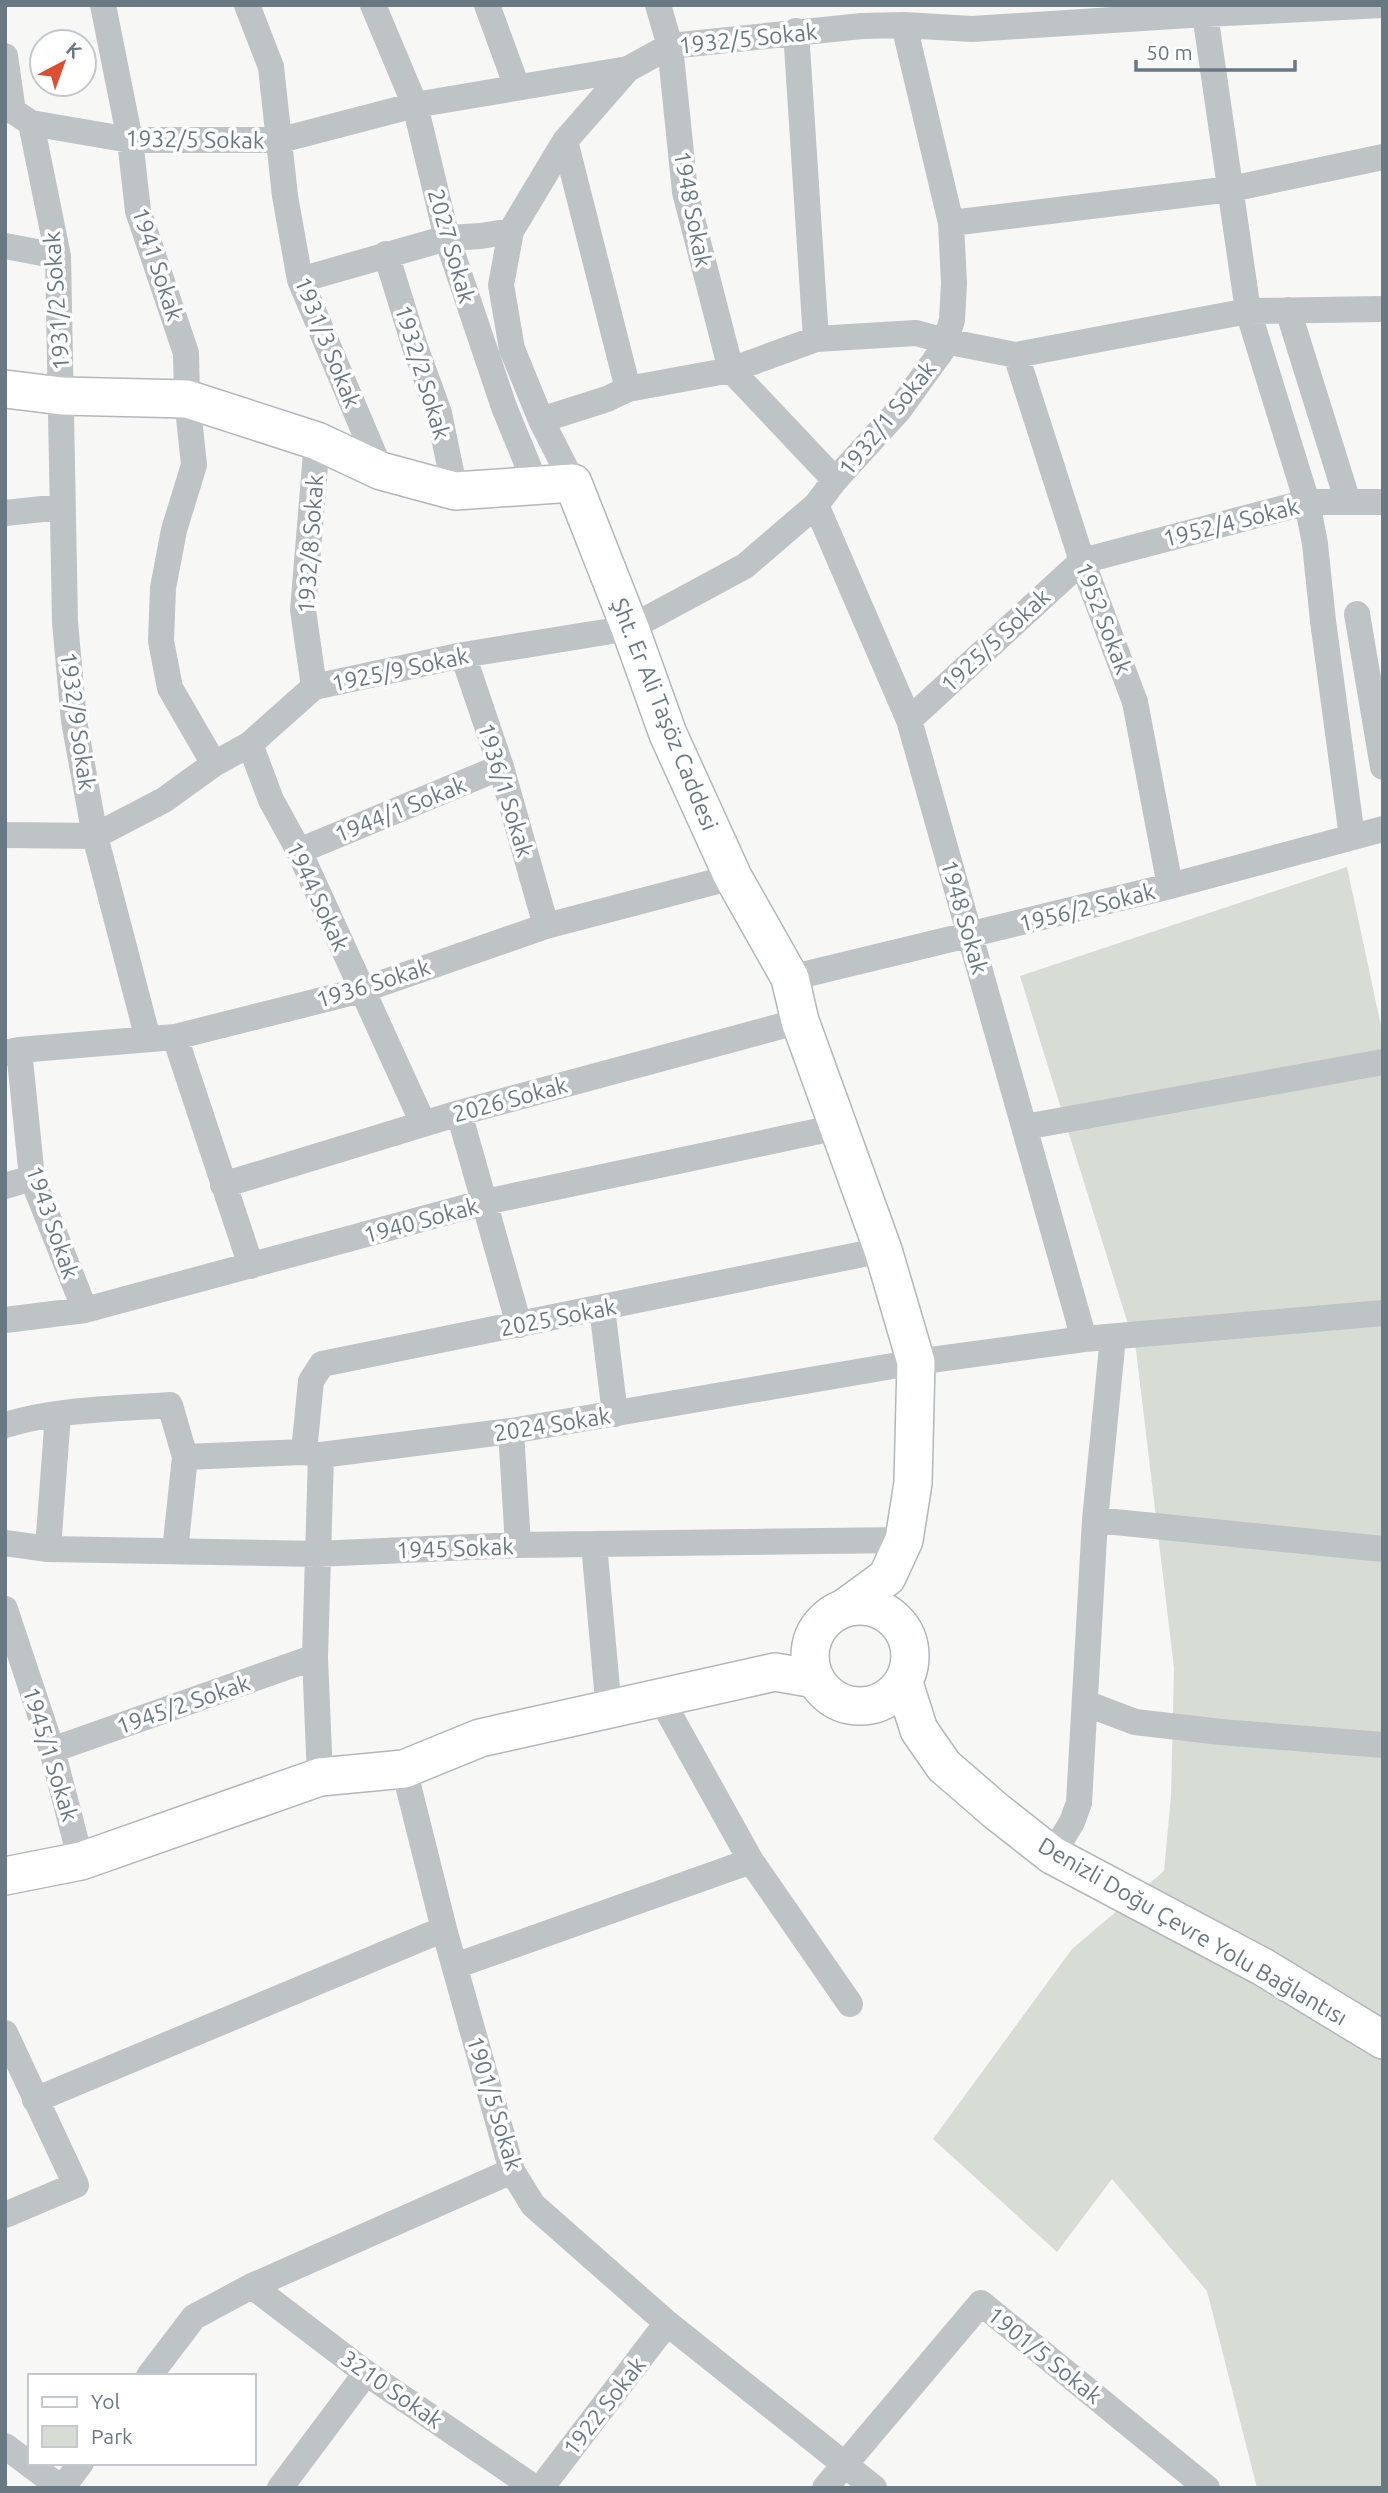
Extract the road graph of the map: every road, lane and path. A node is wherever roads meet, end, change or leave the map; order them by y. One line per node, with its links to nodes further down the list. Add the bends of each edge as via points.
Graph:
1 (103, 5): 18 (street, 1941 Sokak)
2 (247, 5): 19 (street, 1931/3 Sokak, via 271,67)
3 (373, 5): 16 (street, 2027 Sokak)
4 (487, 5): 15 (street)
5 (658, 5): 12 (street, 1948 Sokak)
6 (1383, 5): 7 (street, 1932/5 Sokak)
7 (1315, 7): 8 (street, 1932/5 Sokak)
8 (1205, 14): 10 (street, 1932/5 Sokak, via 972,29); 22 (street)
9 (863, 16): 10 (street, 1932/5 Sokak); 11 (street, 1932/5 Sokak)
10 (904, 25): 23 (street, 1932/1 Sokak)
11 (796, 31): 12 (street, 1932/5 Sokak); 33 (street)
12 (670, 46): 14 (street, 1932/5 Sokak); 36 (street, 1948 Sokak, via 685,192)
13 (5, 56): 17 (street, 1931/2 Sokak)
14 (628, 69): 15 (street, 1932/5 Sokak); 20 (street)
15 (517, 88): 16 (street, 1932/5 Sokak)
16 (415, 105): 19 (street, 1932/5 Sokak); 25 (street, 2027 Sokak)
17 (17, 115): 18 (street, 1932/5 Sokak); 28 (street, 1931/2 Sokak)
18 (130, 140): 19 (street, 1932/5 Sokak); 40 (street, 1941 Sokak, via 138,211 186,353)
19 (281, 140): 29 (street, 1931/3 Sokak, via 285,196)
20 (565, 141): 24 (street); 37 (street)
21 (1383, 157): 22 (street)
22 (1231, 189): 23 (street); 32 (street)
23 (951, 223): 34 (street, 1932/1 Sokak, via 954,283 952,320)
24 (511, 231): 25 (street); 41 (street, via 501,285 512,349)
25 (447, 238): 27 (street); 46 (street, 2027 Sokak, via 504,407)
26 (5, 246): 28 (street)
27 (386, 254): 29 (street); 47 (street, 1932/2 Sokak, via 439,413)
28 (58, 256): 39 (street, 1931/2 Sokak)
29 (300, 279): 43 (street, 1931/3 Sokak)
30 (1383, 309): 31 (street)
31 (1289, 310): 32 (street); 49 (street)
32 (1248, 311): 35 (street); 48 (street)
33 (816, 339): 34 (street, via 916,333); 36 (street)
34 (945, 341): 35 (street); 44 (street, 1932/1 Sokak, via 899,410)
35 (1016, 355): 54 (street, 1952 Sokak)
36 (730, 370): 37 (street); 44 (street)
37 (628, 388): 41 (street)
38 (5, 389): 39 (street)
39 (62, 396): 40 (street); 52 (street, 1932/9 Sokak)
40 (187, 399): 42 (street); 62 (street, via 194,465 165,576 161,641 170,688)
41 (541, 420): 45 (street)
42 (317, 441): 43 (street); 59 (street, 1932/8 Sokak, via 303,610)
43 (380, 471): 47 (street)
44 (835, 480): 51 (street, 1932/1 Sokak)
45 (573, 483): 46 (street); 57 (street, Şht. Er Ali Taşöz Caddesi)
46 (536, 485): 47 (street)
47 (455, 491)
48 (1307, 502): 49 (street, 1952/4 Sokak); 54 (street, 1952/4 Sokak); 56 (street)
49 (1348, 502): 50 (street, 1952/4 Sokak)
50 (1383, 502)
51 (816, 505): 57 (street, 1932/1 Sokak, via 745,566); 60 (street, 1948 Sokak)
52 (61, 508): 53 (street); 67 (street, 1932/9 Sokak, via 74,721)
53 (5, 513)
54 (1082, 561): 60 (street, 1925/5 Sokak); 71 (street, 1952 Sokak, via 1135,702)
55 (1370, 614): 56 (street); 64 (street)
56 (1323, 621): 68 (street)
57 (630, 628): 58 (street, 1925/9 Sokak); 70 (street, Şht. Er Ali Taşöz Caddesi, via 668,734)
58 (463, 655): 59 (street, 1925/9 Sokak); 63 (street, 1936/1 Sokak)
59 (314, 687): 61 (street, 1925/9 Sokak)
60 (909, 720): 73 (street, 1948 Sokak)
61 (250, 744): 62 (street, 1925/9 Sokak); 69 (street, 1944 Sokak, via 271,800)
62 (214, 764): 67 (street, 1925/9 Sokak, via 164,800)
63 (501, 768): 69 (street, 1944/1 Sokak); 72 (street, 1936/1 Sokak)
64 (1383, 768)
65 (1383, 829): 68 (street, 1956/2 Sokak)
66 (5, 835): 67 (street, 1925/9 Sokak)
67 (95, 836): 78 (street, 1932/9 Sokak)
68 (1352, 837): 71 (street, 1956/2 Sokak)
69 (299, 851): 75 (street, 1944 Sokak)
70 (733, 877): 72 (street, 1936 Sokak); 74 (street, Şht. Er Ali Taşöz Caddesi)
71 (1170, 886): 73 (street, 1956/2 Sokak)
72 (546, 926): 75 (street, 1936 Sokak)
73 (970, 936): 74 (street, 1956/2 Sokak); 84 (street, 1948 Sokak)
74 (790, 978): 76 (street, Şht. Er Ali Taşöz Caddesi)
75 (362, 990): 77 (street, 1936 Sokak); 82 (street, 1944 Sokak)
76 (800, 1021): 81 (street, 2026 Sokak); 83 (street, Şht. Er Ali Taşöz Caddesi)
77 (176, 1037): 78 (street, 1936 Sokak); 86 (street)
78 (148, 1039): 79 (street, 1936 Sokak)
79 (12, 1052): 85 (street, 1943 Sokak)
80 (1383, 1062): 84 (street)
81 (460, 1112): 82 (street, 2026 Sokak); 88 (street)
82 (423, 1123): 86 (street, 2026 Sokak)
83 (838, 1127): 88 (street, 1940 Sokak); 89 (street, Şht. Er Ali Taşöz Caddesi)
84 (1025, 1127): 97 (street, 1948 Sokak)
85 (32, 1178): 87 (street); 92 (street, 1943 Sokak)
86 (223, 1185): 90 (street)
87 (5, 1186)
88 (485, 1202): 90 (street, 1940 Sokak); 95 (street)
89 (883, 1250): 91 (street, 2025 Sokak); 98 (street, Şht. Er Ali Taşöz Caddesi)
90 (251, 1266): 92 (street, 1940 Sokak)
91 (602, 1308): 95 (street, 2025 Sokak); 100 (street)
92 (85, 1310): 94 (street, 1940 Sokak)
93 (1383, 1313): 96 (street, 2024 Sokak)
94 (5, 1320)
95 (519, 1325): 103 (street, 2025 Sokak, via 322,1364 311,1381)
96 (1113, 1337): 97 (street, 2024 Sokak); 105 (street)
97 (1084, 1339): 98 (street, 2024 Sokak)
98 (916, 1362): 100 (street, 2024 Sokak); 106 (street, Şht. Er Ali Taşöz Caddesi, via 913,1483)
99 (58, 1414): 101 (street); 104 (street, via 170,1405); 110 (street)
100 (615, 1414): 102 (street, 2024 Sokak)
101 (5, 1425)
102 (511, 1431): 103 (street, 2024 Sokak); 109 (street)
103 (313, 1453): 104 (street, 2024 Sokak); 113 (street, 2025 Sokak)
104 (185, 1457): 112 (street)
105 (1096, 1520): 111 (street); 124 (street)
106 (904, 1541): 108 (street, 1945 Sokak); 114 (street, Şht. Er Ali Taşöz Caddesi)
107 (5, 1543): 110 (street, 1945 Sokak)
108 (594, 1544): 109 (street, 1945 Sokak); 125 (street)
109 (518, 1545): 113 (street, 1945 Sokak)
110 (48, 1549): 112 (street, 1945 Sokak)
111 (1383, 1549)
112 (175, 1551): 113 (street, 1945 Sokak)
113 (317, 1554): 119 (street, 2025 Sokak)
114 (887, 1577): 115 (street); 117 (street)
115 (846, 1607): 117 (street, via 883,1611); 118 (street, via 823,1621)
116 (5, 1609): 127 (street, 1945/1 Sokak)
117 (895, 1619): 122 (street, via 911,1656 909,1670)
118 (814, 1634): 120 (street); 121 (street, via 809,1649)
119 (315, 1657): 127 (street, 1945/2 Sokak); 129 (street, 2025 Sokak)
120 (775, 1672): 121 (street); 123 (street)
121 (815, 1679): 122 (street, via 836,1702 851,1707 867,1707)
122 (893, 1692): 130 (street, Denizli Doğu Çevre Yolu Bağlantısı, via 944,1766)
123 (661, 1699): 125 (street); 132 (street)
124 (1085, 1703): 126 (street, via 1135,1722); 130 (street, via 1079,1803)
125 (609, 1711): 128 (street, via 480,1738)
126 (1383, 1745)
127 (52, 1750): 131 (street, 1945/1 Sokak)
128 (404, 1769): 129 (street); 134 (street, 1901/5 Sokak)
129 (320, 1777): 131 (street)
130 (1052, 1855): 138 (street, Denizli Doğu Çevre Yolu Bağlantısı, via 1263,1967)
131 (82, 1861): 133 (street)
132 (751, 1861): 135 (street); 136 (street)
133 (5, 1876)
134 (444, 1929): 135 (street, 1901/5 Sokak); 139 (street)
135 (455, 1966): 140 (street, 1901/5 Sokak)
136 (850, 2004)
137 (5, 2033): 139 (street)
138 (1383, 2039)
139 (35, 2100): 141 (street, via 76,2185)
140 (512, 2171): 142 (street); 143 (street, 1901/5 Sokak, via 533,2205)
141 (5, 2215)
142 (252, 2286): 144 (street, 3210 Sokak); 145 (street, via 194,2317)
143 (667, 2323): 148 (street, 1901/5 Sokak); 154 (street, 1922 Sokak)
144 (366, 2373): 152 (street); 153 (street, 3210 Sokak)
145 (151, 2374)
146 (5, 2446): 147 (street)
147 (28, 2463)
148 (844, 2464): 155 (street); 156 (street, 1901/5 Sokak); 157 (street, 1901/5 Sokak, via 981,2303)
149 (30, 2465): 151 (street)
150 (79, 2465): 151 (street)
151 (61, 2488)
152 (280, 2488)
153 (535, 2488)
154 (541, 2488)
155 (825, 2488)
156 (874, 2488)
157 (1207, 2488)

